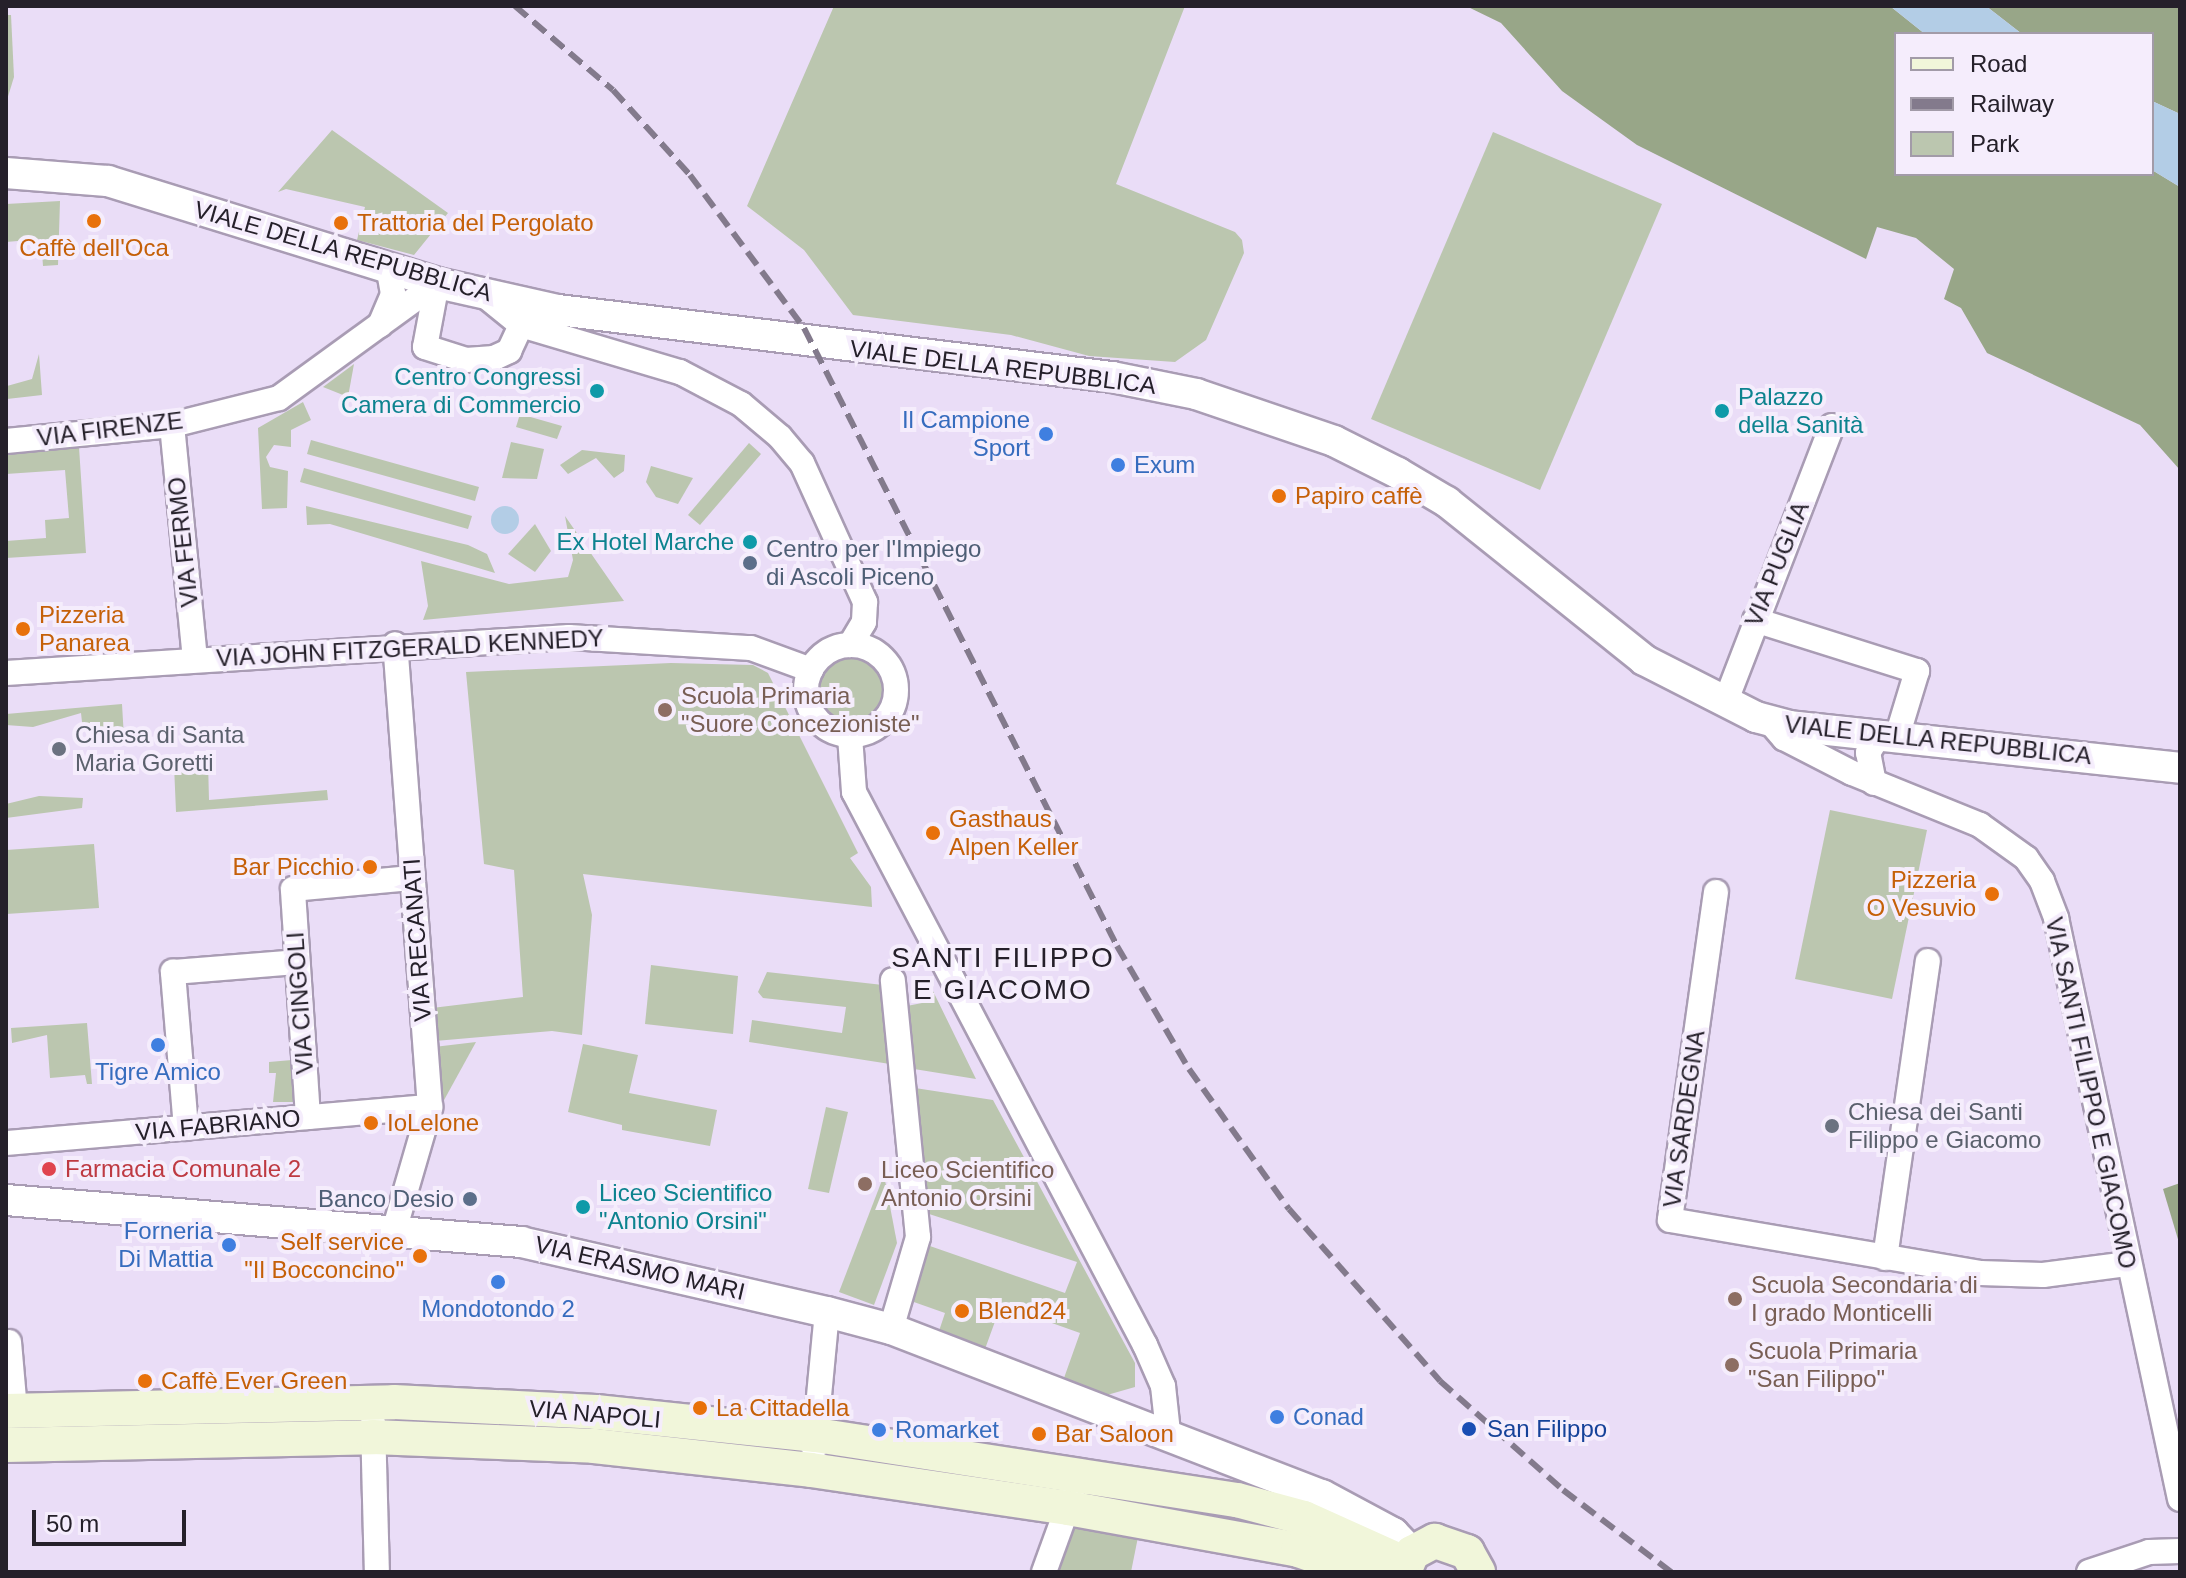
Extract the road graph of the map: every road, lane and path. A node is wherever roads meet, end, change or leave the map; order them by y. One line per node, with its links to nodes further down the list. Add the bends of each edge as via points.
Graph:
1 (6, 173): 2 (street, VIALE DELLA REPUBBLICA, via 51,174 133,188)
2 (388, 267): 3 (street, VIALE DELLA REPUBBLICA); 6 (street, via 393,294)
3 (437, 283): 4 (street, VIALE DELLA REPUBBLICA); 6 (street, VIA FIRENZE); 8 (street)
4 (482, 293): 7 (street); 18 (street, VIALE DELLA REPUBBLICA, via 675,326 1112,377 1196,394 1267,416 1371,459 1447,502 1619,642)
5 (405, 323): 8 (street)
6 (380, 325): 9 (street, VIA FIRENZE, via 279,398)
7 (521, 325): 8 (street, via 509,351 494,358 466,360); 14 (street, via 680,372 741,404 780,437 802,463 865,602 864,622)
8 (425, 347)
9 (172, 425): 11 (street, VIA FIRENZE); 15 (street, VIA FERMO)
10 (1832, 426): 12 (street, VIA PUGLIA)
11 (6, 441)
12 (1755, 620): 18 (street, VIA PUGLIA); 21 (street, via 1917,671)
13 (395, 644): 15 (street, VIA JOHN FITZGERALD KENNEDY); 16 (street, VIA JOHN FITZGERALD KENNEDY, via 569,637 701,643 751,648); 24 (street, VIA RECANATI)
14 (850, 645): 16 (street, via 820,657); 20 (street, via 885,660 897,697 876,729)
15 (195, 658): 17 (street, VIA JOHN FITZGERALD KENNEDY)
16 (811, 670): 20 (street, via 809,708 825,728)
17 (6, 673)
18 (1725, 703): 19 (street, VIALE DELLA REPUBBLICA)
19 (1769, 721): 21 (street, VIALE DELLA REPUBBLICA); 23 (street, VIA SANTI FILIPPO E GIACOMO, via 1784,738)
20 (850, 736): 42 (street, via 854,792 1145,1345 1163,1386)
21 (1888, 736): 22 (street, VIALE DELLA REPUBBLICA); 23 (street, via 1868,753)
22 (2174, 767)
23 (1874, 783): 36 (street, VIA SANTI FILIPPO E GIACOMO, via 1980,825 2026,858 2042,881 2056,918)
24 (412, 878): 27 (street, VIA CINGOLI, via 293,889); 29 (street, VIA RECANATI)
25 (1716, 892): 35 (street, VIA SARDEGNA, via 1670,1220)
26 (1928, 961): 35 (street)
27 (297, 962): 30 (street, VIA CINGOLI); 31 (street, via 173,972)
28 (893, 980): 38 (street, via 918,1237)
29 (430, 1107): 30 (street, VIA FABRIANO); 34 (street, VIA RECANATI)
30 (308, 1117): 31 (street, VIA FABRIANO)
31 (186, 1128): 32 (street, VIA FABRIANO)
32 (6, 1143)
33 (6, 1200): 34 (street, VIA ERASMO MARI)
34 (394, 1231): 37 (street, VIA ERASMO MARI, via 521,1242)
35 (1885, 1258): 36 (street, VIA SARDEGNA, via 1980,1273 2043,1275)
36 (2128, 1264): 49 (street, VIA SANTI FILIPPO E GIACOMO)
37 (827, 1312): 38 (street, VIA ERASMO MARI); 43 (street)
38 (891, 1329): 42 (street, VIA ERASMO MARI)
39 (9, 1342): 41 (street)
40 (372, 1401): 41 (main road, VIA NAPOLI); 43 (main road, VIA NAPOLI, via 596,1412); 44 (street)
41 (11, 1411)
42 (1168, 1432): 46 (street, VIA ERASMO MARI)
43 (816, 1435): 47 (street); 48 (main road, VIA NAPOLI)
44 (373, 1437): 45 (main road, VIA NAPOLI); 47 (main road, VIA NAPOLI, via 594,1446); 55 (street)
45 (6, 1445)
46 (1246, 1465): 50 (street, via 1249,1483); 53 (street, VIA ERASMO MARI, via 1322,1495 1393,1533)
47 (811, 1470): 51 (main road, VIA NAPOLI)
48 (1078, 1473): 50 (main road, VIA NAPOLI); 51 (street)
49 (2180, 1499)
50 (1237, 1500): 53 (main road, VIA NAPOLI)
51 (1068, 1508): 56 (street); 57 (main road, VIA NAPOLI, via 1298,1550)
52 (2180, 1551): 58 (street, via 2149,1552)
53 (1414, 1558): 54 (main road, VIA ERASMO MARI, via 1452,1543)
54 (1484, 1569)
55 (377, 1572)
56 (1044, 1572)
57 (1362, 1572)
58 (2089, 1572)

